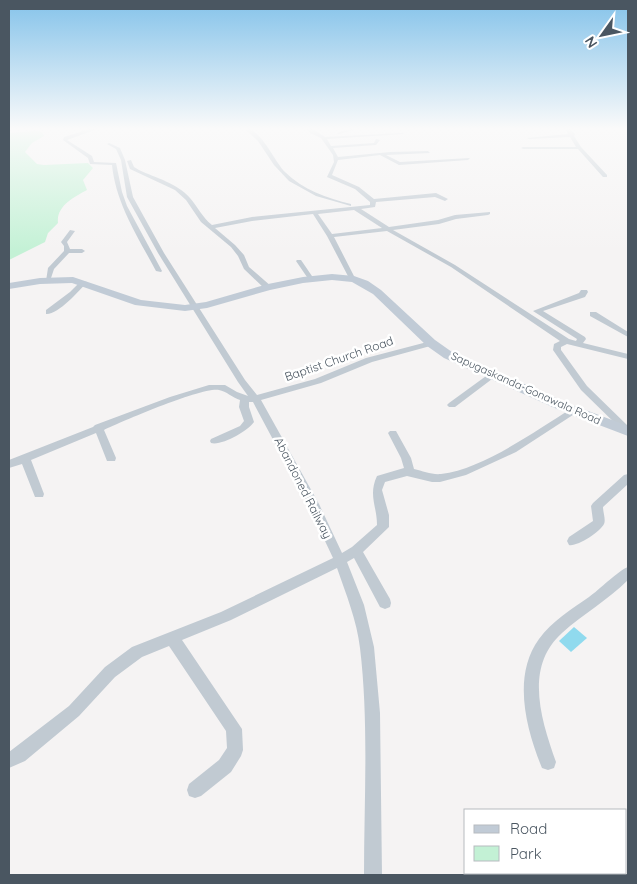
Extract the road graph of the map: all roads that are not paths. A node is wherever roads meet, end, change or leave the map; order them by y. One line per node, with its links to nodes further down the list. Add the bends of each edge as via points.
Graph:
1 (114, 169): 20 (street, via 123,200)
2 (125, 169): 28 (street, Abandoned Railway, via 130,196)
3 (134, 169): 13 (street, via 177,189 188,198)
4 (281, 169): 10 (street, via 316,195)
5 (334, 169): 9 (street, via 329,176 357,188)
6 (599, 169): 7 (street)
7 (605, 176)
8 (445, 199): 9 (street, via 436,195)
9 (373, 201): 10 (street, via 373,206)
10 (357, 208): 11 (street); 14 (street)
11 (314, 212): 13 (street, via 252,219); 16 (street)
12 (488, 213): 14 (street)
13 (210, 228): 26 (street, via 233,246 246,268)
14 (386, 228): 16 (street); 32 (street, via 454,266)
15 (72, 231): 18 (street, via 64,242)
16 (330, 236): 21 (street)
17 (82, 251): 18 (street)
18 (67, 252): 23 (street, via 51,268)
19 (299, 261): 22 (street)
20 (159, 272)
21 (352, 278): 22 (street); 33 (street, Sapugaskanda-Gonawala Road, via 371,288)
22 (312, 279): 26 (street)
23 (48, 280): 24 (street); 25 (street)
24 (83, 282): 28 (street, via 140,303); 29 (street)
25 (9, 286)
26 (268, 287): 28 (street)
27 (584, 292): 34 (street, via 537,311 582,339)
28 (195, 308): 37 (street, Abandoned Railway)
29 (49, 312)
30 (593, 314): 31 (street)
31 (628, 335)
32 (566, 341): 34 (street); 41 (street, via 557,346 557,350 584,388)
33 (431, 343): 36 (street, Sapugaskanda-Gonawala Road, via 455,358); 37 (street, Baptist Church Road, via 369,360 318,381)
34 (578, 344): 35 (street)
35 (628, 356)
36 (493, 374): 38 (street); 39 (street, Sapugaskanda-Gonawala Road)
37 (250, 399): 40 (street, via 215,387 145,408); 43 (street, via 244,407 249,422); 52 (street, Abandoned Railway, via 261,406)
38 (452, 405)
39 (574, 411): 41 (street, Sapugaskanda-Gonawala Road); 47 (street, via 501,457 469,469 443,478)
40 (98, 427): 44 (street); 45 (street)
41 (628, 431)
42 (393, 433): 47 (street)
43 (215, 441)
44 (111, 458)
45 (25, 459): 46 (street); 49 (street)
46 (9, 464)
47 (410, 472): 51 (street, via 381,479 377,490 383,515 382,527)
48 (628, 478): 50 (street, via 596,506 599,522)
49 (39, 494)
50 (573, 542)
51 (356, 551): 52 (street); 54 (street)
52 (340, 560): 55 (street, via 226,616); 59 (street, Abandoned Railway, via 357,605 367,647 372,713)
53 (628, 572): 57 (street, via 555,631 536,659 530,694 538,737)
54 (385, 603)
55 (172, 638): 56 (street, via 137,652 110,672 74,710); 58 (street, via 234,729 235,750 230,758)
56 (9, 760)
57 (548, 762)
58 (195, 790)
59 (373, 875)

